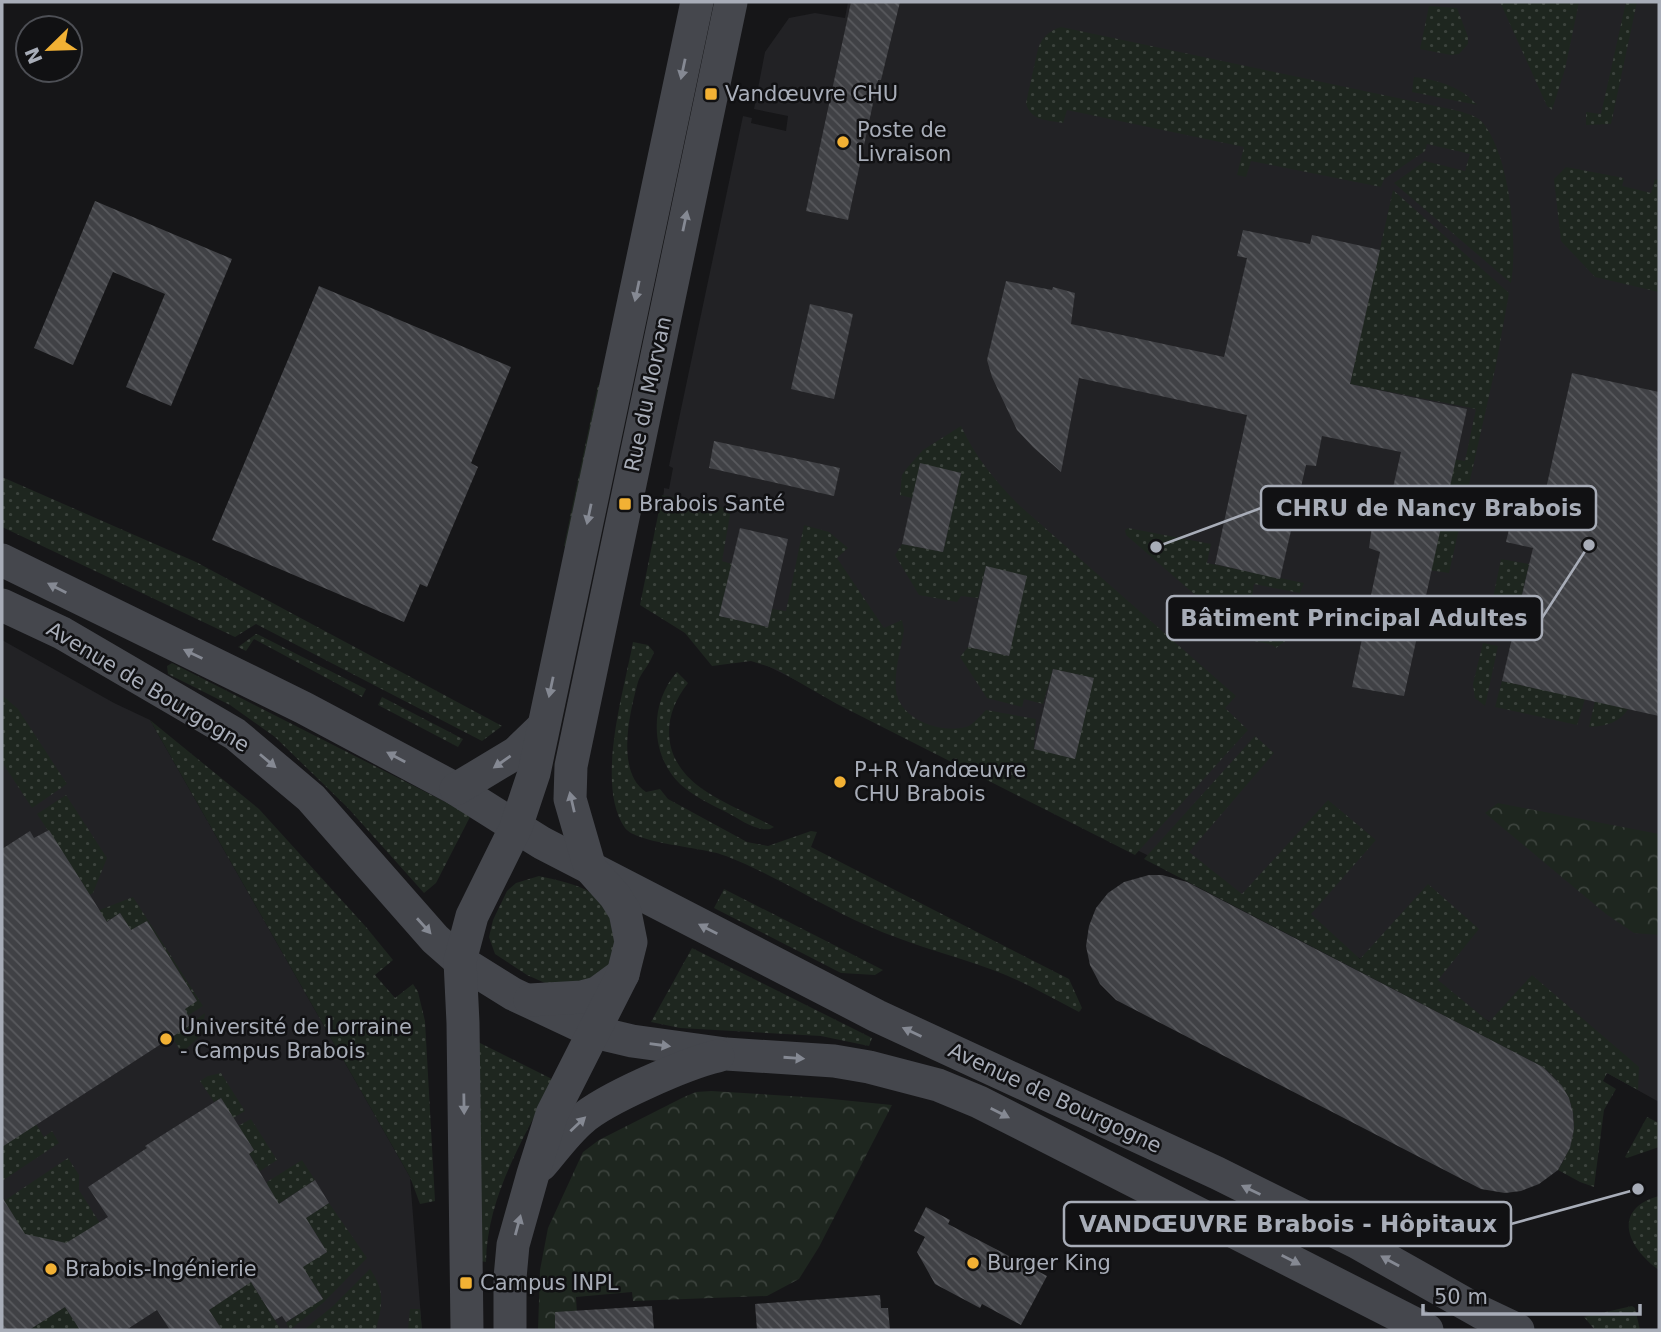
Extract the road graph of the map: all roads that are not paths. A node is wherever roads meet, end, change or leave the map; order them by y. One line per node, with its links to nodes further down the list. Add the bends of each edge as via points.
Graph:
1 (696, 2): 5 (main road, Rue du Morvan, one-way to 5)
2 (731, 2): 8 (main road, Rue du Morvan, one-way to 2, via 569,792 571,766)
3 (2, 560): 6 (main road, Avenue de Bourgogne, one-way to 3, via 304,708)
4 (2, 605): 9 (main road, Avenue de Bourgogne, one-way to 9, via 62,633 235,734 312,798 419,922)
5 (542, 728): 6 (main road, one-way to 6, via 516,752); 7 (main road, Rue du Morvan, via 534,773)
6 (456, 789): 7 (main road, Avenue de Bourgogne)
7 (516, 827): 8 (main road, Avenue de Bourgogne); 9 (main road, via 472,916)
8 (590, 868): 10 (main road, Avenue de Bourgogne, via 625,912 631,942); 18 (main road, Avenue de Bourgogne, one-way to 8, via 1310,1219 877,1016)
9 (460, 961): 11 (main road, Avenue de Bourgogne); 15 (main road, one-way to 15)
10 (623, 974): 11 (main road, via 597,993); 12 (main road, Avenue de Bourgogne)
11 (528, 1000): 12 (main road, Avenue de Bourgogne)
12 (594, 1032): 13 (main road, Avenue de Bourgogne, one-way to 13); 14 (main road, via 552,1114)
13 (726, 1054): 14 (main road, one-way to 13, via 588,1115 699,1060); 17 (main road, Avenue de Bourgogne, one-way to 17, via 834,1061 938,1085)
14 (533, 1174): 16 (main road, one-way to 14, via 513,1245)
15 (467, 1330)
16 (510, 1330)
17 (1427, 1330)
18 (1518, 1330)

